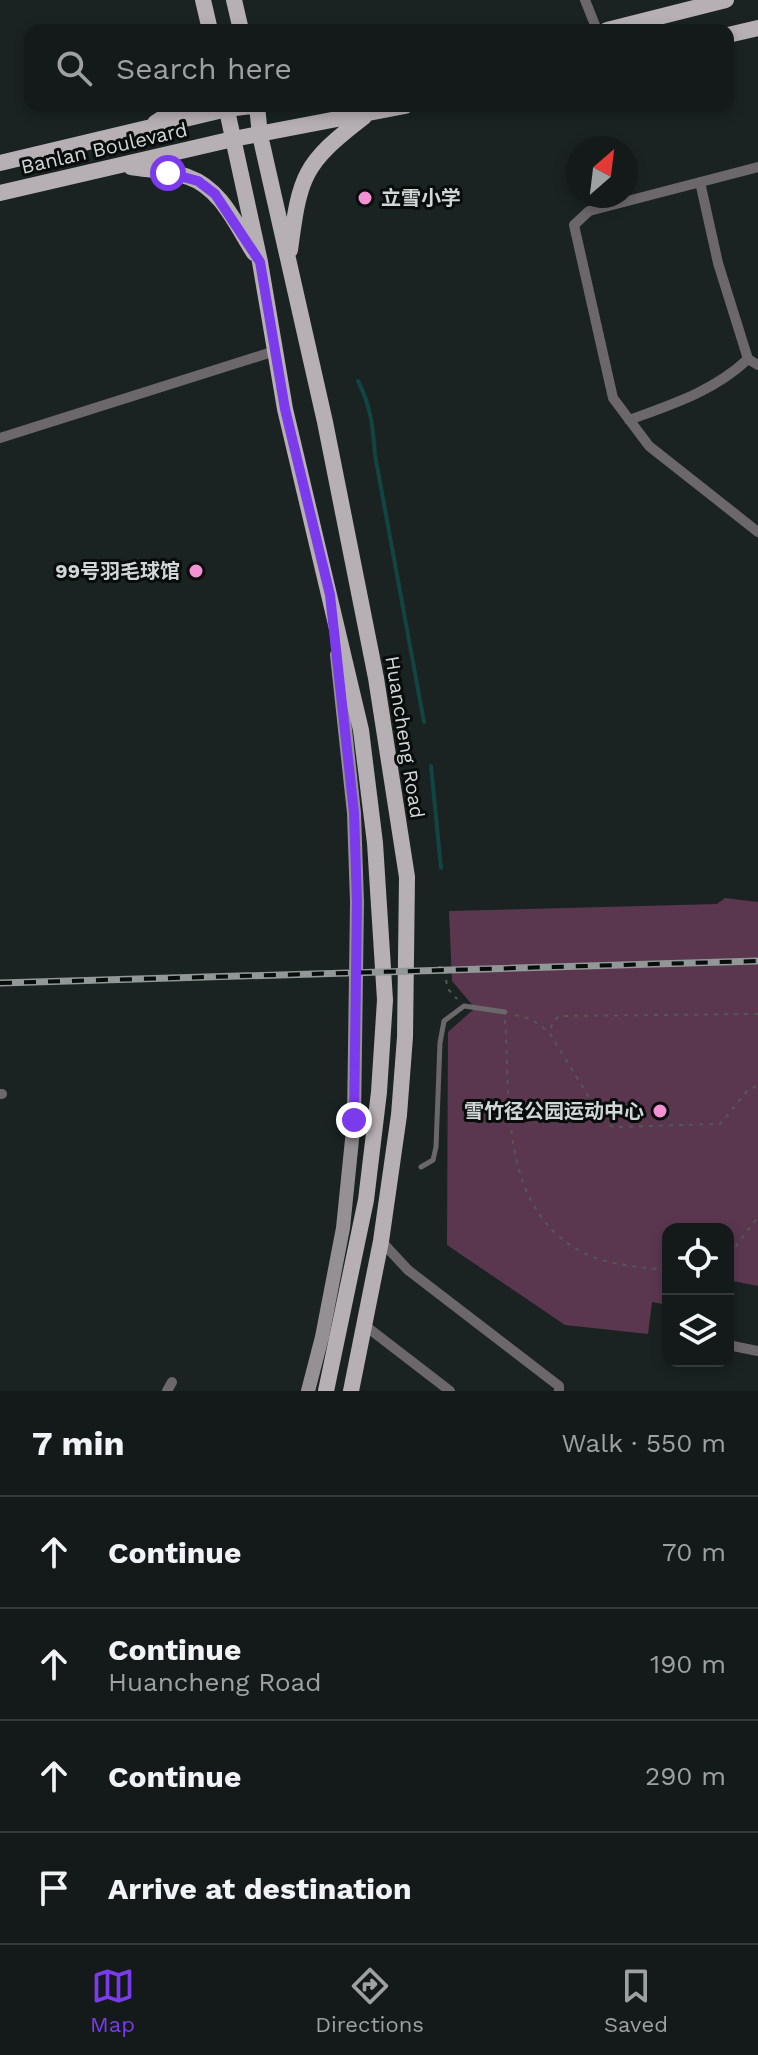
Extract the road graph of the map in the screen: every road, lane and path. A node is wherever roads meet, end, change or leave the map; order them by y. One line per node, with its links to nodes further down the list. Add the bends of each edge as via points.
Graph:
1 (203, 0): 5 (main road)
2 (585, 0): 7 (street)
3 (726, 0): 8 (main road)
4 (235, 5): 6 (main road)
5 (208, 24)
6 (242, 24)
7 (595, 24)
8 (631, 24)
9 (758, 28): 10 (main road)
10 (734, 34)
11 (172, 112): 17 (main road)
12 (212, 112): 17 (main road, Banlan Boulevard)
13 (227, 112): 19 (main road)
14 (258, 112): 18 (main road, Huancheng Road)
15 (378, 112): 16 (main road, Banlan Boulevard)
16 (369, 114): 18 (main road, Banlan Boulevard); 26 (main road, via 318,156 302,182)
17 (143, 131): 20 (main road, Banlan Boulevard)
18 (260, 135): 19 (main road, Banlan Boulevard); 26 (main road, Huancheng Road)
19 (233, 139): 21 (main road, Banlan Boulevard); 25 (main road)
20 (0, 163)
21 (121, 166): 24 (main road, Banlan Boulevard); 25 (main road, via 179,174 207,187)
22 (758, 167): 23 (street)
23 (700, 182): 28 (street, via 718,263); 29 (street, via 589,211 574,225 613,398)
24 (0, 193)
25 (260, 262): 27 (main road)
26 (288, 264): 41 (main road, Huancheng Road, via 376,678 407,877 405,1037)
27 (275, 351): 30 (street); 32 (main road)
28 (753, 362): 29 (street, via 701,393)
29 (629, 420): 31 (street, via 649,446)
30 (0, 438)
31 (758, 532)
32 (330, 595): 48 (main road, via 354,813 354,1120 343,1228); 49 (main road, via 361,730 385,1000 366,1200)
33 (438, 967): 34 (path, via 445,967 447,988)
34 (464, 1006): 35 (lane); 39 (lane, via 444,1021 436,1147 433,1160)
35 (505, 1012): 37 (path, via 531,1019); 43 (path, via 513,1152 544,1224 579,1251 628,1266)
36 (758, 1014): 37 (path, via 559,1016)
37 (549, 1032): 38 (path, via 604,1122 613,1127 720,1124)
38 (758, 1085)
39 (421, 1167)
40 (758, 1217): 42 (path)
41 (381, 1241): 44 (main road, Huancheng Road); 51 (street, via 408,1270)
42 (734, 1248)
43 (662, 1269)
44 (363, 1324): 47 (main road, Huancheng Road); 50 (street)
45 (734, 1346): 46 (street)
46 (758, 1351)
47 (352, 1388)
48 (308, 1391)
49 (323, 1391)
50 (450, 1391)
51 (559, 1391)

